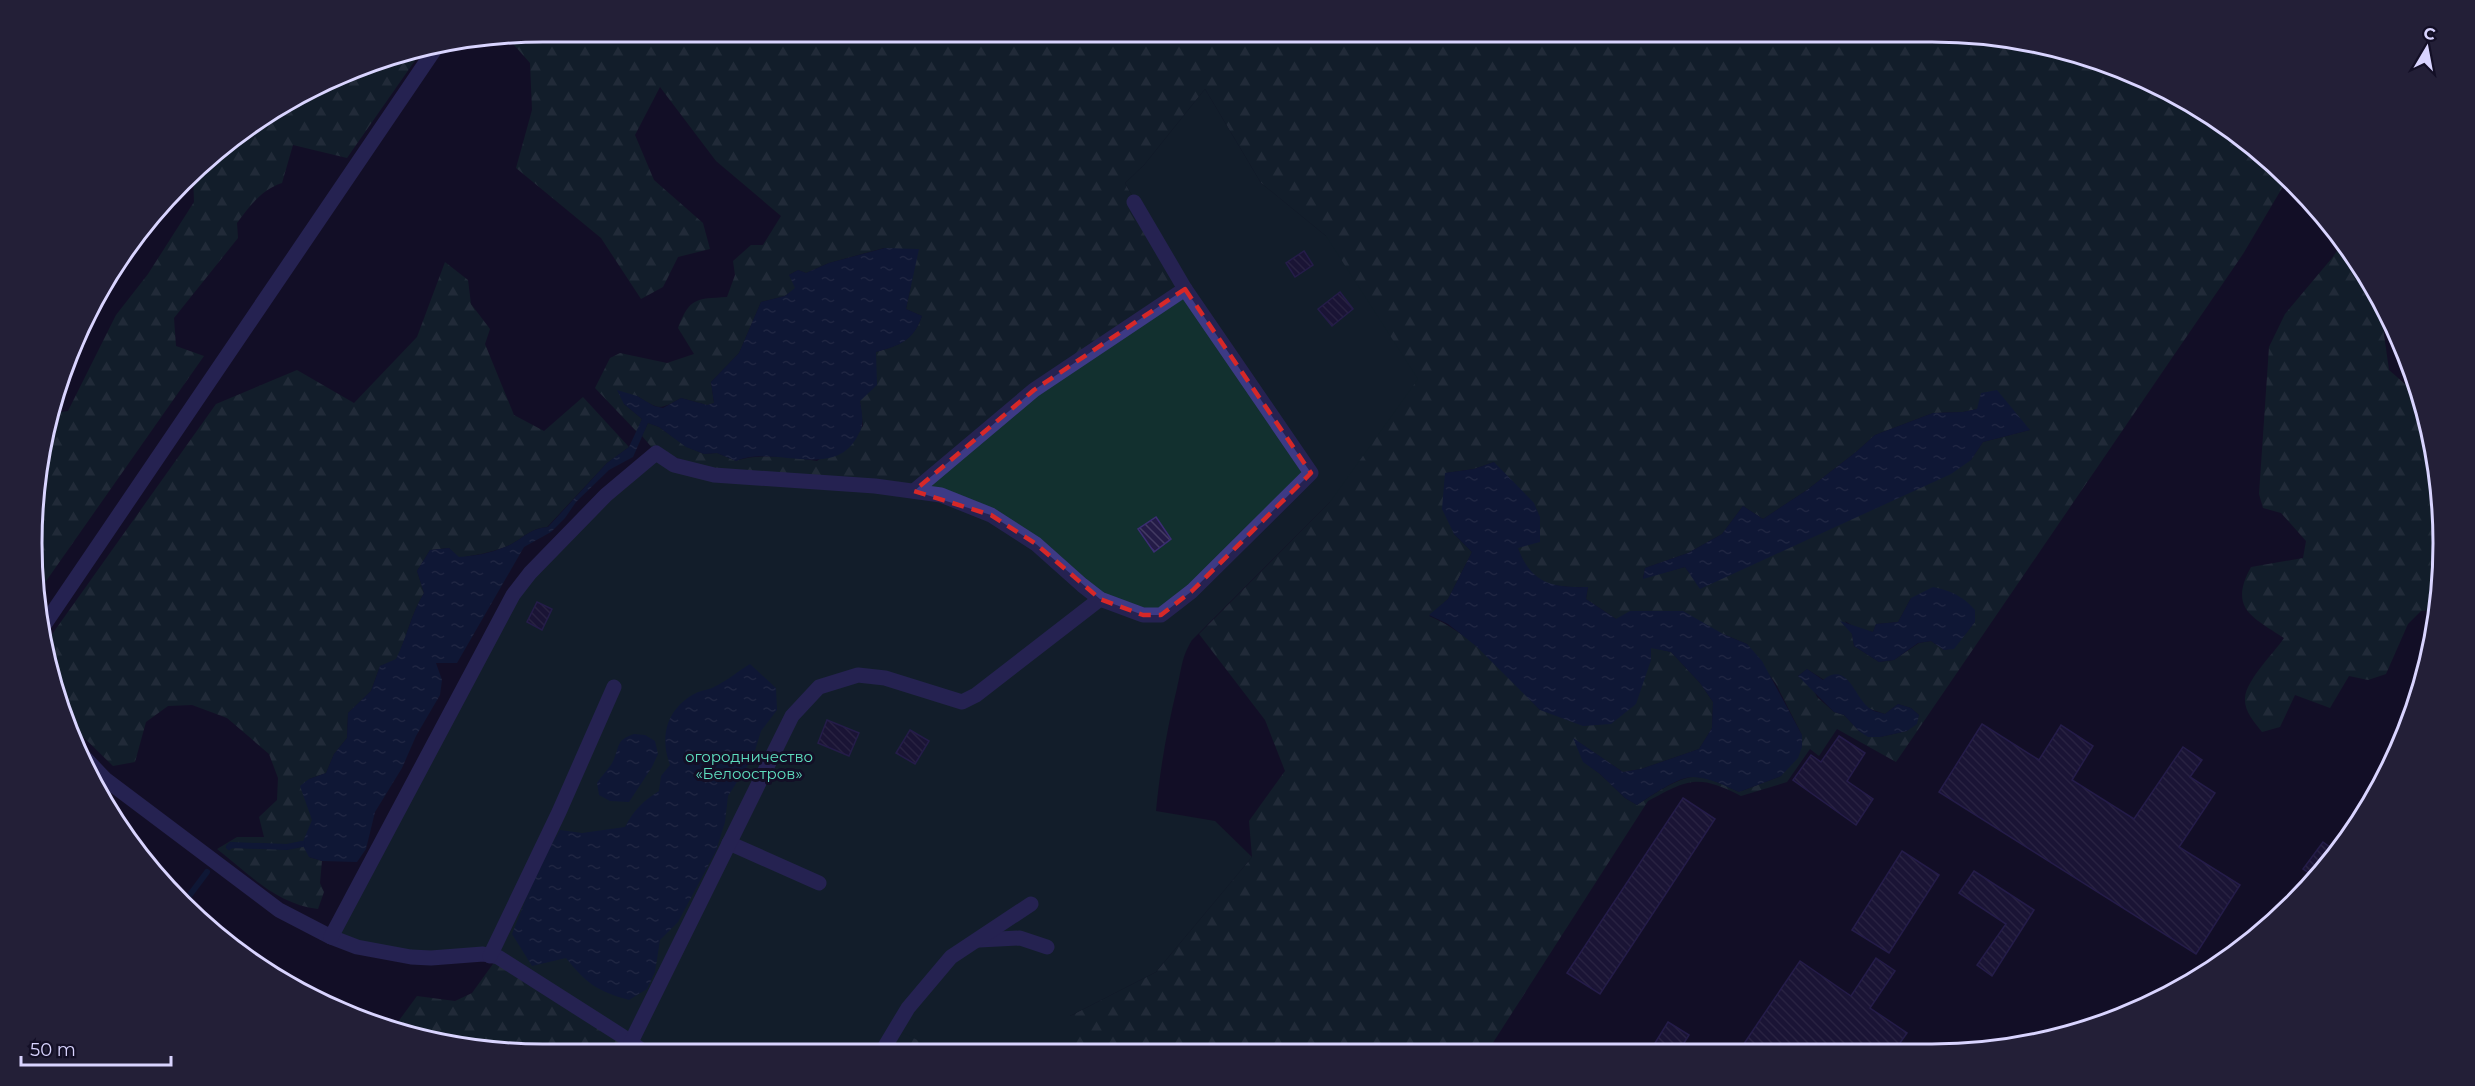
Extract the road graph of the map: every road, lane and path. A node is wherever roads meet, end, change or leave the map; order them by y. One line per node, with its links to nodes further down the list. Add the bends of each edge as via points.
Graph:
1 (431, 55): 6 (street)
2 (1134, 202): 3 (street)
3 (1185, 289): 4 (street, via 1034,390); 5 (street, via 1311,473 1192,591 1161,615 1143,615)
4 (914, 491): 5 (street, via 941,495 991,515 1036,544); 12 (street, via 714,475 674,465 656,453 606,495 513,595)
5 (1100, 598): 9 (street, via 962,702 885,678 858,675 819,687 792,716)
6 (48, 619)
7 (614, 687): 15 (street)
8 (97, 770): 12 (street, via 279,910)
9 (729, 843): 10 (street); 16 (street)
10 (819, 883)
11 (1031, 904): 13 (street)
12 (331, 938): 15 (street, via 411,957)
13 (973, 941): 14 (street, via 1020,938); 18 (street, via 951,957 908,1008)
14 (1047, 947)
15 (490, 956): 16 (street)
16 (631, 1042): 17 (street)
17 (634, 1044)
18 (886, 1044)

